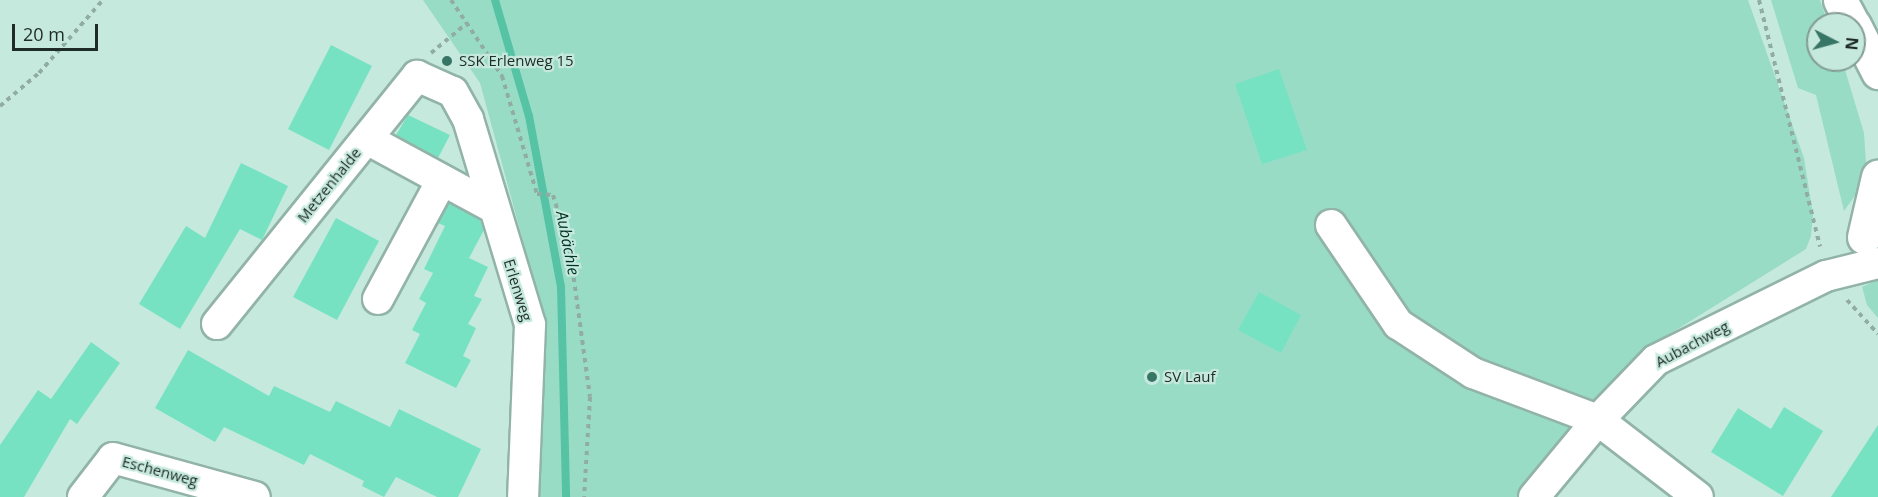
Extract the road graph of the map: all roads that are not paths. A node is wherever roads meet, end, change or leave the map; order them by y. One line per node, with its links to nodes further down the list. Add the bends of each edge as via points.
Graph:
1 (1866, 53): 3 (main road)
2 (417, 76): 4 (street, Metzenhalde); 7 (street, Erlenweg, via 453,92 468,119)
3 (1877, 78)
4 (367, 140): 6 (street); 11 (street, Metzenhalde)
5 (1878, 177): 9 (main road)
6 (442, 180): 7 (street); 10 (street)
7 (492, 207): 15 (street, Erlenweg, via 530,325)
8 (1331, 225): 12 (street, via 1398,324 1473,373)
9 (1873, 243): 12 (street, Aubachweg, via 1827,276 1656,360)
10 (378, 299)
11 (217, 324)
12 (1598, 420): 16 (street, Aubachweg); 17 (street)
13 (83, 497): 14 (street, Eschenweg, via 113,458)
14 (255, 497)
15 (523, 497)
16 (1534, 497)
17 (1698, 497)

